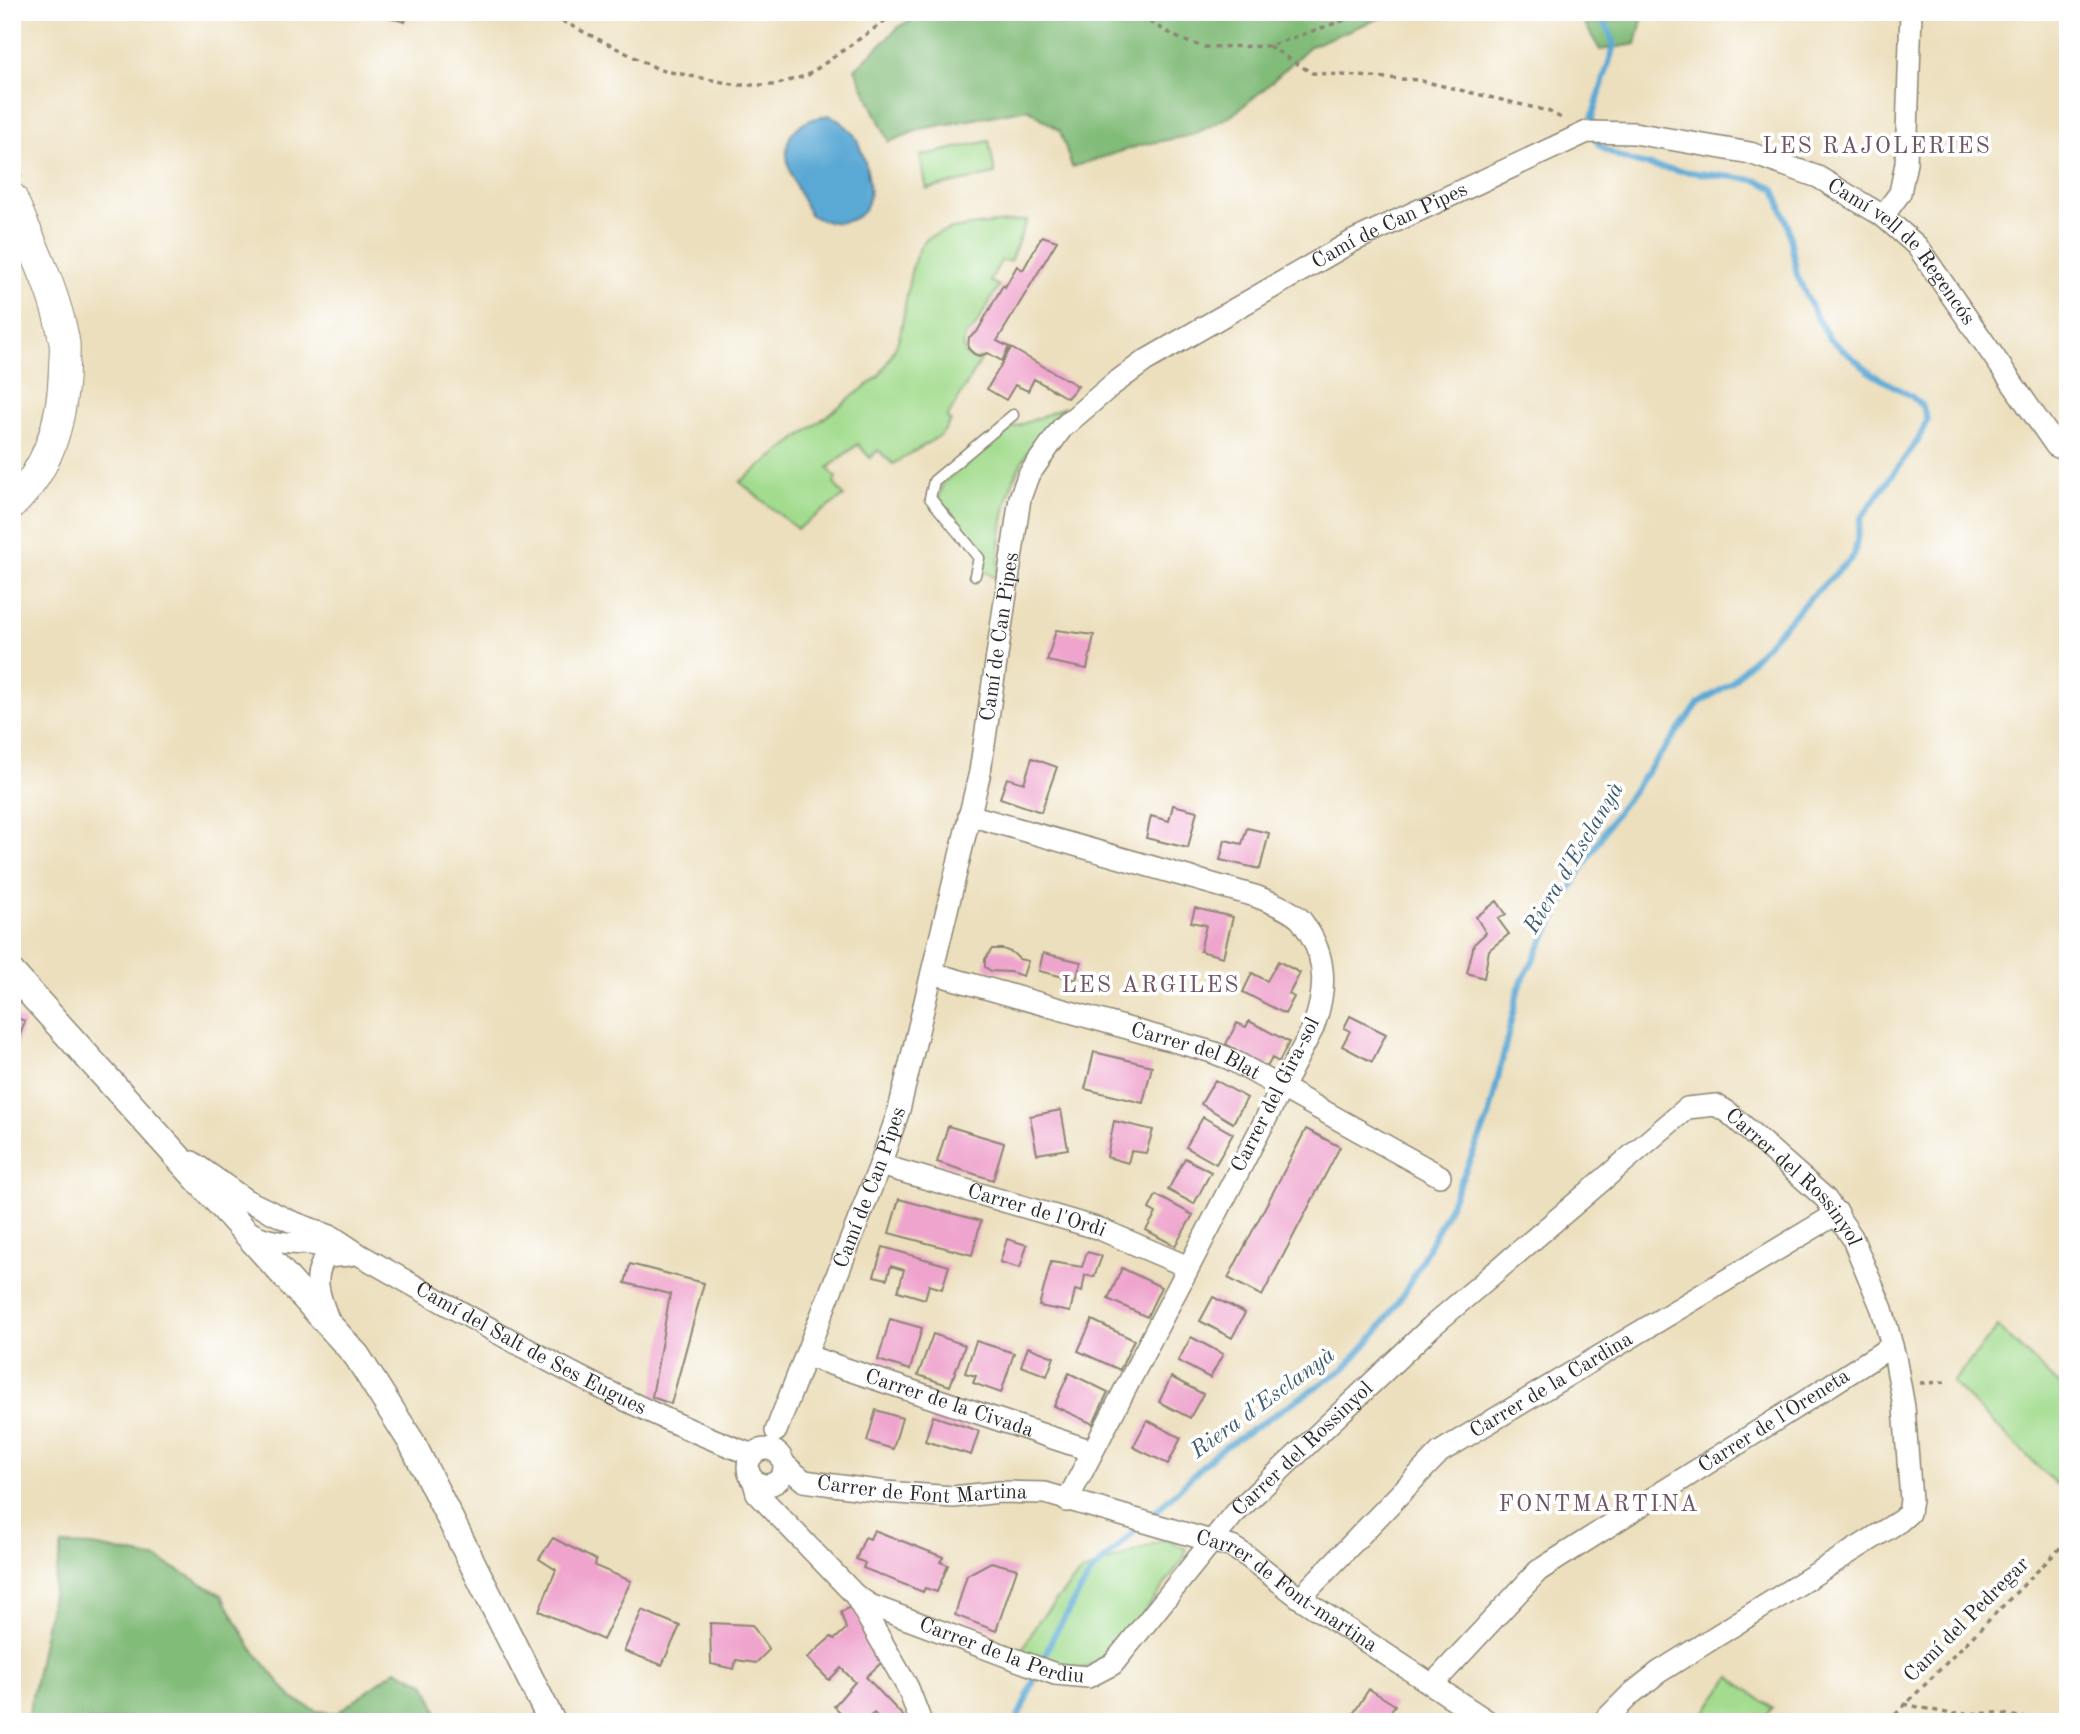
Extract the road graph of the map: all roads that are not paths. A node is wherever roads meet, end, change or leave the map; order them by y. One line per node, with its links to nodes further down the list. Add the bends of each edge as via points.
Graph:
1 (1910, 12): 4 (street, via 1906,163 1900,193)
2 (1594, 132): 4 (street, Camí vell de Regencós, via 1634,133 1750,153 1818,177); 11 (street, Camí de Can Pipes, via 1353,241 1145,361 1062,428 1028,476 1020,498 980,772)
3 (12, 198): 9 (main road, via 43,271 65,343 64,393 50,446 36,474)
4 (1884, 216): 7 (street, Camí vell de Regencós, via 1917,246 2056,446)
5 (12, 218): 8 (main road, via 56,344 53,390 40,447)
6 (1013, 415): 10 (lane, via 934,481 930,498 979,558)
7 (2068, 451)
8 (12, 493)
9 (12, 504)
10 (975, 575)
11 (969, 815): 13 (street, Camí de Can Pipes); 14 (street, Carrer del Gira-sol, via 1255,896 1301,919 1321,958 1322,1005)
12 (12, 973): 15 (street)
13 (932, 973): 14 (street, Carrer del Blat, via 1212,1052); 16 (street, Camí de Can Pipes, via 899,1110)
14 (1282, 1088): 17 (street, Carrer del Blat); 23 (street, Carrer del Gira-sol)
15 (164, 1143): 19 (street, Camí del Salt de Ses Eugues, via 246,1200); 20 (street)
16 (880, 1165): 23 (street, Carrer de l'Ordi, via 1100,1229); 27 (street, Camí de Can Pipes)
17 (1440, 1176)
18 (1838, 1213): 26 (street, Carrer del Rossinyol, via 1853,1237); 33 (street, Carrer del Rossinyol, via 1729,1113 1716,1105 1687,1108 1431,1327 1233,1515); 35 (street, Carrer de la Cardina, via 1440,1452)
19 (290, 1221): 21 (street); 22 (street, Camí del Salt de Ses Eugues, via 333,1237)
20 (235, 1222): 21 (street, Camí del Salt de Ses Eugues); 24 (street)
21 (271, 1242): 22 (street, Camí del Salt de Ses Eugues, via 326,1245); 24 (street)
22 (360, 1255): 25 (street, via 326,1257 319,1266 317,1277); 31 (street, Camí del Salt de Ses Eugues, via 601,1388)
23 (1188, 1267): 29 (street, Carrer del Gira-sol)
24 (280, 1272): 25 (street)
25 (331, 1328): 39 (street, via 357,1356 412,1443)
26 (1892, 1346): 38 (street, Carrer de l'Oreneta, via 1538,1571); 42 (street, Carrer del Rossinyol, via 1904,1407 1909,1513 1659,1672)
27 (807, 1356): 28 (street, Camí de Can Pipes); 29 (street, Carrer de la Civada)
28 (776, 1431): 30 (street); 31 (street, Camí de Can Pipes)
29 (1092, 1451): 32 (street, Carrer del Gira-sol)
30 (783, 1461): 31 (street, via 768,1449); 31 (street, via 783,1474 774,1483 761,1484); 32 (street, Carrer de Font Martina, via 804,1480 871,1490 953,1497 1026,1491)
31 (753, 1463): 34 (street, via 757,1493)
32 (1067, 1501): 33 (street, Carrer de Font-martina)
33 (1211, 1543): 35 (street, Carrer de Font-martina, via 1232,1547); 36 (street, Carrer de la Perdiu, via 1112,1664 1088,1677 1052,1673)
34 (855, 1595): 36 (street, Carrer de la Perdiu); 37 (street)
35 (1300, 1598): 38 (street, Carrer de Font-martina)
36 (900, 1616): 37 (street, Carrer de la Perdiu, via 886,1616 881,1624)
37 (886, 1648): 40 (street)
38 (1433, 1684): 41 (street, Carrer de Font-martina)
39 (552, 1722)
40 (921, 1722)
41 (1489, 1722)
42 (1603, 1722)

